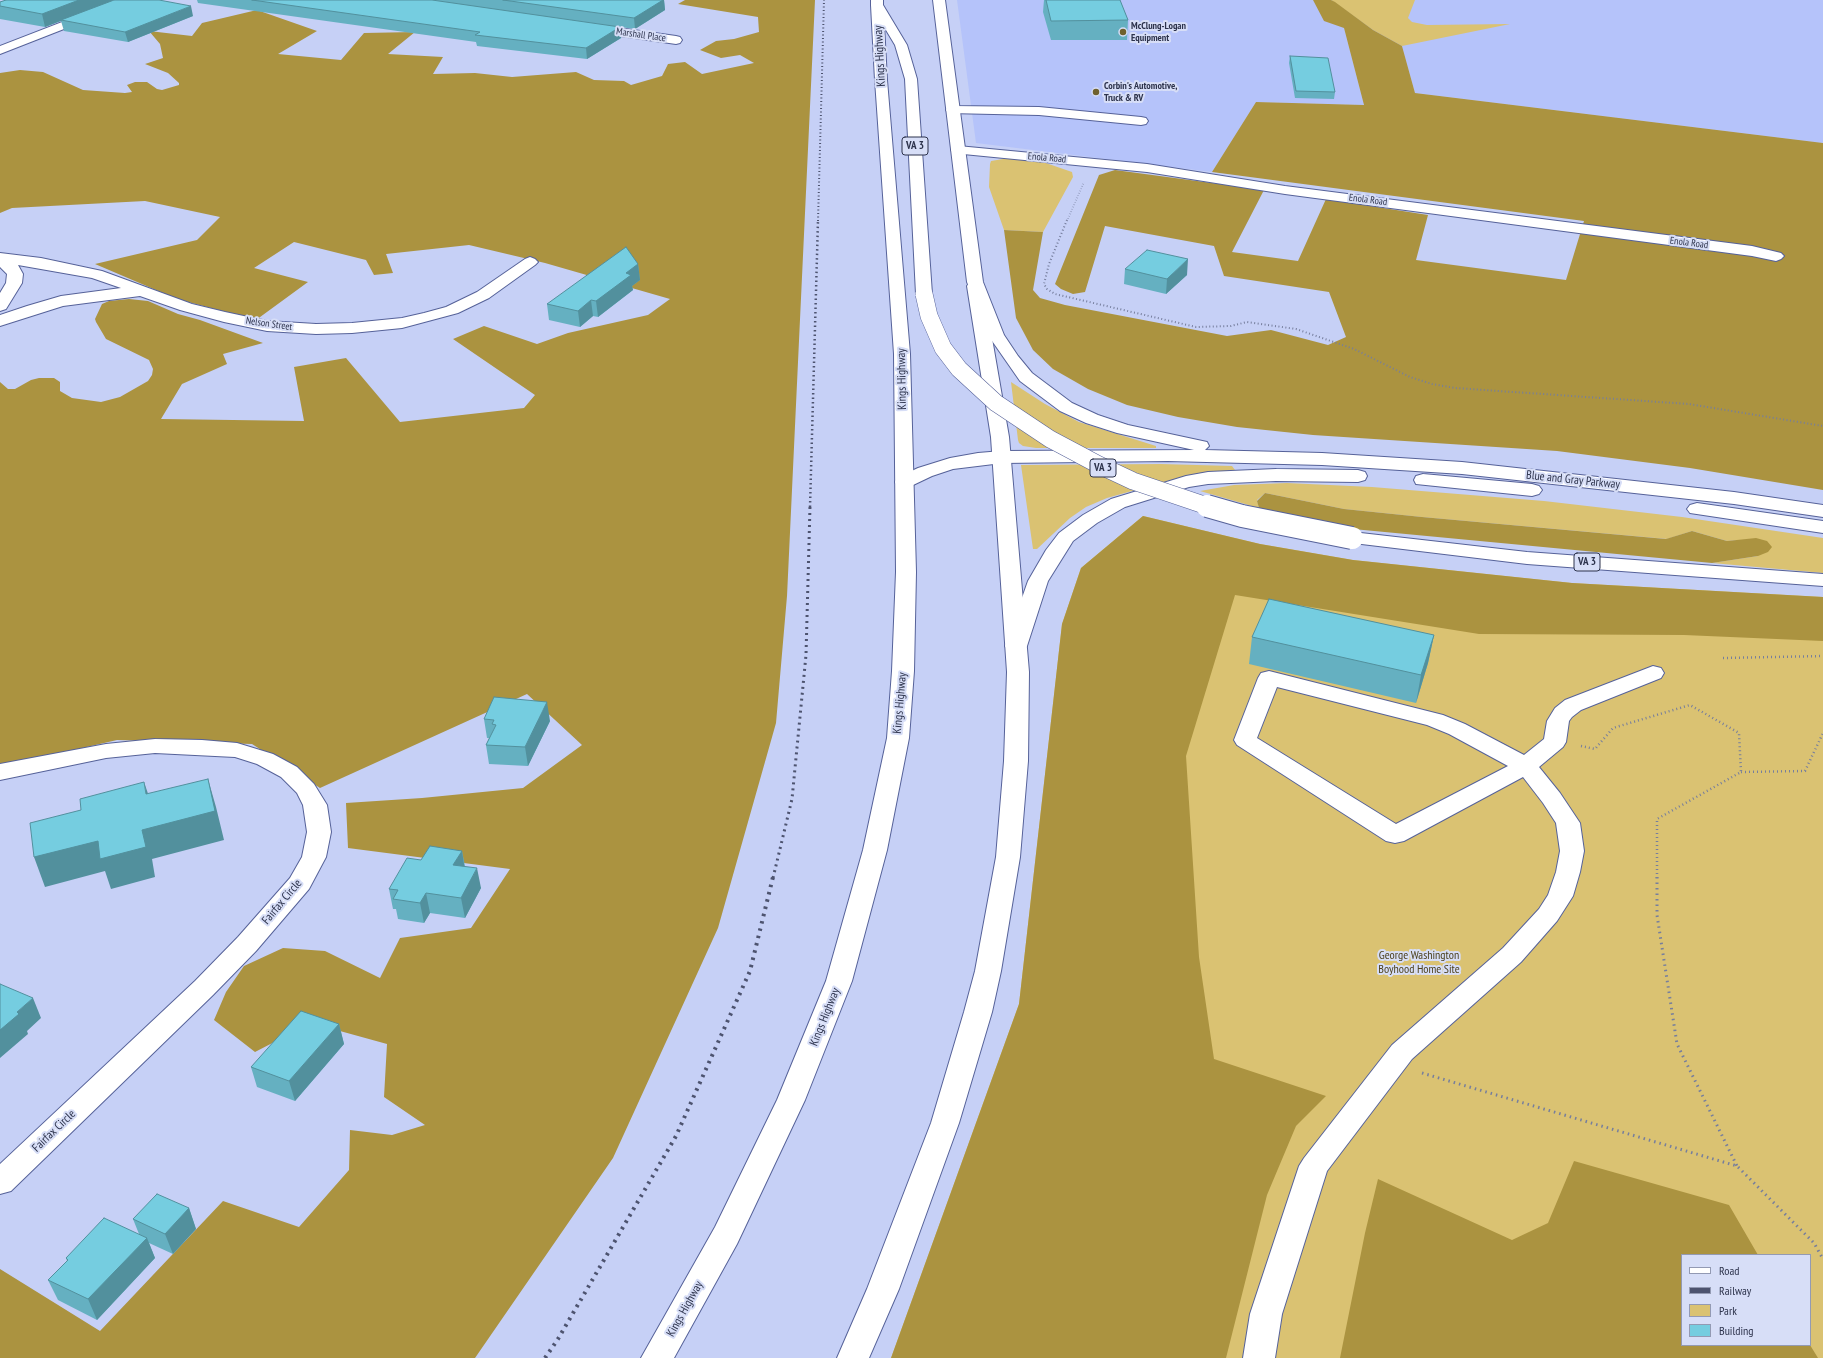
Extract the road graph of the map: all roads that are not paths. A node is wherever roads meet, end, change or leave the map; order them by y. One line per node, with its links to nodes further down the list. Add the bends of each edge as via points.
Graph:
1 (130, 0): 6 (main road)
2 (939, 0): 7 (main road)
3 (877, 3): 19 (main road, Kings Highway, via 902,354); 22 (main road, VA 3, bridge, via 901,45 911,79 924,294 934,330 943,348 959,369 996,403 1050,439 1099,466 1187,500 1242,516 1352,538 1527,558)
4 (581, 26): 5 (main road, Marshall Place)
5 (676, 40)
6 (0, 50)
7 (953, 110): 8 (main road, via 1039,111); 9 (main road)
8 (1142, 121)
9 (958, 150): 10 (main road, Enola Road, via 1148,168 1285,190); 13 (main road)
10 (1776, 256)
11 (0, 259): 14 (main road, Nelson Street, via 41,263 96,274); 15 (main road, via 12,268 15,274 14,284)
12 (530, 262): 14 (main road, Nelson Street, via 483,296 452,310 402,323 352,328 267,326 186,307)
13 (975, 282): 17 (main road); 18 (main road, via 996,335 1012,359 1026,377 1066,406 1115,427 1156,437 1208,447)
14 (142, 292): 16 (main road, via 61,301 33,308)
15 (0, 306)
16 (0, 321)
17 (1002, 457): 18 (main road, via 1168,455); 19 (main road, via 950,464); 23 (main road)
18 (1322, 459): 20 (main road, Blue and Gray Parkway, via 1506,472 1734,498)
19 (904, 482): 28 (main road, Kings Highway, via 906,572 898,738 875,850 841,973 791,1100 726,1235)
20 (1823, 511)
21 (1823, 527): 23 (main road, via 1622,499 1414,479 1345,475 1208,478 1186,482 1118,503 1066,537 1038,582)
22 (1823, 580)
23 (1016, 646): 29 (main road, via 1016,761 1008,857 988,971 945,1123 883,1289)
24 (1653, 673): 25 (main road, via 1573,706 1563,713 1558,721 1555,742)
25 (1526, 766): 25 (main road, via 1395,835 1245,740 1269,678 1435,720); 30 (main road, via 1568,823 1572,851 1560,896 1548,915 1512,955 1402,1052 1314,1166 1266,1314)
26 (0, 772): 27 (main road, Fairfax Circle, via 106,751 148,747 237,750 265,759 289,772 306,789 315,805 319,832 314,857 300,883 246,944 204,988)
27 (0, 1182)
28 (657, 1358)
29 (853, 1358)
30 (1259, 1358)

